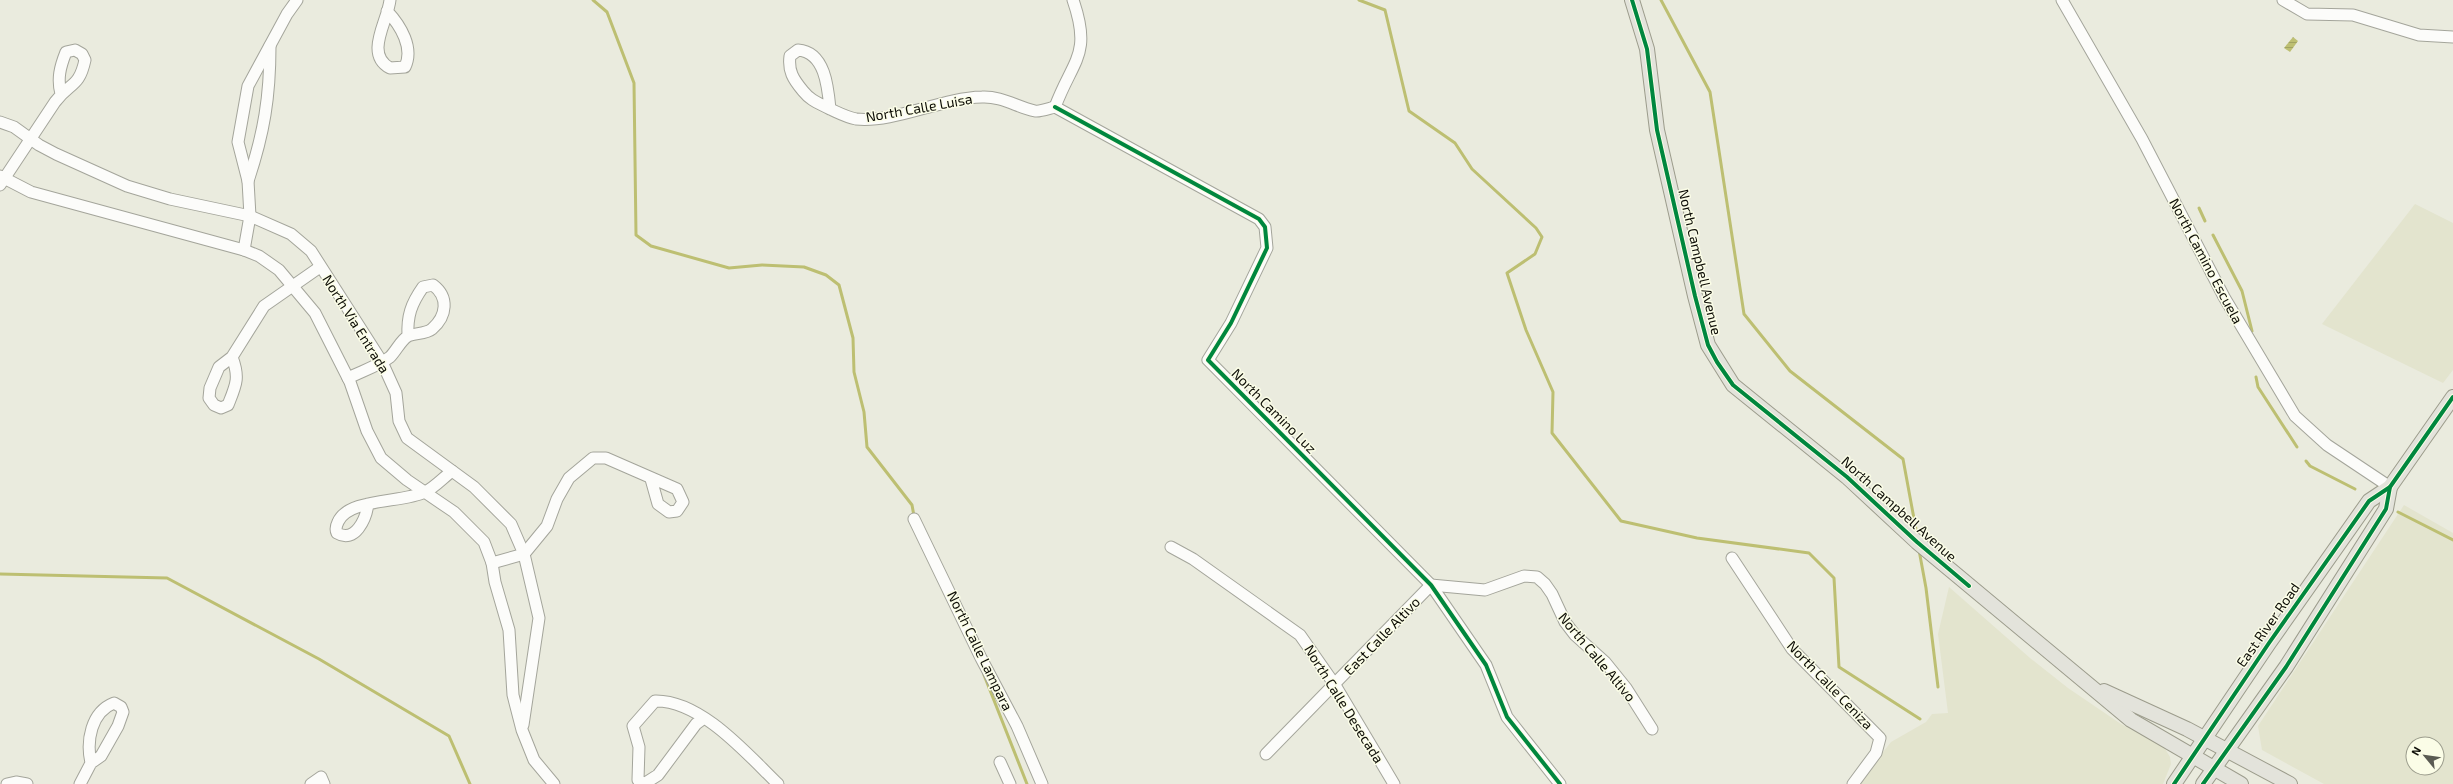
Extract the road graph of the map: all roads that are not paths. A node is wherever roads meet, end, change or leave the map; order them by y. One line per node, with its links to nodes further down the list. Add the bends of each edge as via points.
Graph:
1 (297, 0): 9 (street)
2 (390, 0): 7 (street)
3 (1073, 0): 11 (street, via 1082,25 1082,43 1078,61 1063,87)
4 (1632, 0): 38 (main road, North Campbell Avenue, via 1647,49 1658,130 1708,345 1733,384 1848,477 1921,545)
5 (2062, 0): 28 (street, North Camino Escuela, via 2142,139 2224,297 2295,416 2327,446)
6 (2283, 0): 8 (street, via 2307,14 2353,15 2419,35)
7 (387, 11): 7 (street, via 378,46 381,60 390,68 405,68 409,59 402,30)
8 (2453, 37)
9 (270, 45): 16 (street, via 270,89 262,142); 16 (street, via 248,86 238,142)
10 (61, 94): 14 (street)
11 (1056, 107): 12 (street, North Calle Luisa, via 1036,111 1011,102 983,97 940,102 912,112 856,119); 36 (street, North Camino Luz, via 1259,219 1265,227 1267,248 1231,323 1208,360)
12 (830, 109): 12 (street, North Calle Luisa, via 826,81 818,60 805,50 798,50 790,56 790,75 813,102)
13 (0, 122): 14 (street, North Via Entrada, via 14,127)
14 (29, 138): 15 (street); 17 (street, North Via Entrada, via 56,154 126,186 170,199)
15 (2, 179): 18 (street, North Via Entrada, via 32,192)
16 (248, 181): 17 (street)
17 (250, 216): 18 (street); 19 (street, North Via Entrada, via 291,234 311,251)
18 (244, 250): 20 (street, North Via Entrada, via 259,256 279,270)
19 (320, 267): 20 (street); 23 (street, North Via Entrada)
20 (292, 286): 22 (street, via 264,306); 24 (street, North Via Entrada, via 315,313)
21 (408, 336): 21 (street, via 431,330 443,315 445,304 442,291 433,285 423,287 412,302 407,320); 23 (street, via 391,356)
22 (232, 357)
23 (382, 362): 24 (street); 26 (street, North Via Entrada, via 396,394 399,421 407,438)
24 (348, 378): 29 (street, North Via Entrada, via 381,458)
25 (2453, 397): 28 (main road, East River Road)
26 (452, 471): 29 (street); 33 (street, North Via Entrada, via 474,487 511,524)
27 (651, 479): 33 (street, via 606,458 593,458 569,478 557,499 547,526)
28 (2390, 487): 42 (main road, East River Road, via 2369,501 2268,642); 43 (main road, East River Road, via 2386,509 2339,580 2305,638)
29 (425, 492): 30 (street); 35 (street, North Via Entrada, via 454,512 484,542)
30 (368, 504)
31 (914, 519): 58 (street, North Calle Lampara, via 1017,726)
32 (1171, 547): 37 (street, North Calle Desecada, via 1193,559 1300,635)
33 (524, 554): 35 (street); 41 (street, North Via Entrada, via 539,618)
34 (1732, 558): 61 (street, North Calle Ceniza, via 1792,649 1880,738 1876,753)
35 (492, 563): 41 (street, North Via Entrada, via 495,582 510,630 513,695)
36 (1431, 585): 37 (street, East Calle Altivo); 40 (street, North Calle Altivo, via 1485,590 1524,576 1537,578 1546,584 1565,622 1575,635 1605,662 1626,688); 60 (street, North Camino Luz, via 1486,665 1507,717)
37 (1335, 685): 44 (street, East Calle Altivo); 59 (street, North Calle Desecada)
38 (2091, 685): 42 (main road, North Campbell Avenue); 45 (main road, North Campbell Avenue, via 2131,720)
39 (704, 718): 49 (street, via 696,724 658,775 644,784); 49 (street, via 680,704 655,701 633,726 639,747); 56 (street, via 733,740)
40 (1652, 729)
41 (522, 730): 55 (street, North Via Entrada, via 534,760)
42 (2204, 739): 43 (main road, North Campbell Avenue); 45 (main road, East River Road)
43 (2227, 750): 48 (main road, East River Road); 65 (main road, North Campbell Avenue)
44 (1266, 754)
45 (2192, 757): 48 (main road, North Campbell Avenue); 62 (main road, East River Road)
46 (1000, 762): 57 (street)
47 (91, 763): 47 (street, via 101,756 118,726 123,712 121,707 114,703 106,706 95,721 90,736); 52 (street)
48 (2214, 769): 63 (main road, East River Road); 64 (main road, North Campbell Avenue)
49 (636, 782)
50 (7, 784): 51 (street)
51 (27, 784)
52 (80, 784)
53 (311, 784): 54 (street, via 321,777)
54 (324, 784)
55 (554, 784)
56 (778, 784)
57 (1010, 784)
58 (1042, 784)
59 (1394, 784)
60 (1560, 784)
61 (1853, 784)
62 (2174, 784)
63 (2203, 784)
64 (2241, 784)
65 (2290, 784)

